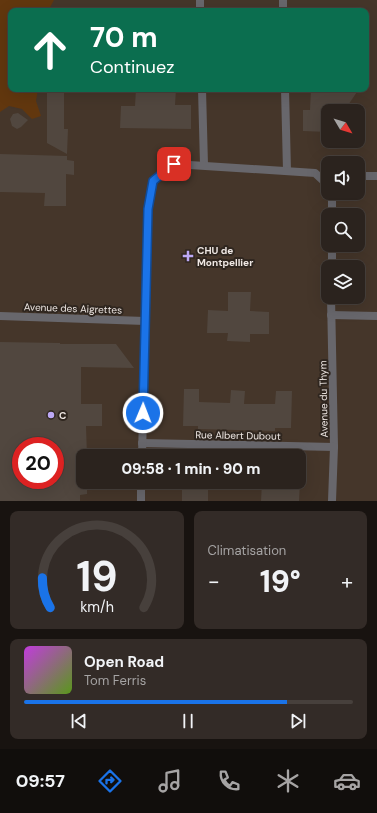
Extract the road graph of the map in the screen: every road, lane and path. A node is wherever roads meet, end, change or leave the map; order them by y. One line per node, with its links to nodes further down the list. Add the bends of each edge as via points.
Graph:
1 (202, 92): 3 (lane)
2 (285, 92): 4 (lane)
3 (204, 165): 4 (lane); 12 (lane, via 174,164 153,181 148,209)
4 (287, 171): 7 (lane, via 315,172)
5 (365, 176): 6 (lane)
6 (377, 176)
7 (321, 178)
8 (332, 304): 9 (lane, Avenue du Thym)
9 (331, 315): 11 (lane); 14 (lane, Avenue du Thym)
10 (0, 316): 12 (lane, Avenue des Aigrettes)
11 (377, 316)
12 (145, 321): 13 (lane)
13 (142, 443): 14 (lane, Rue Albert Dubout); 15 (lane)
14 (334, 446): 18 (lane, Avenue du Thym)
15 (142, 449)
16 (141, 489): 17 (lane)
17 (141, 501)
18 (332, 501)

